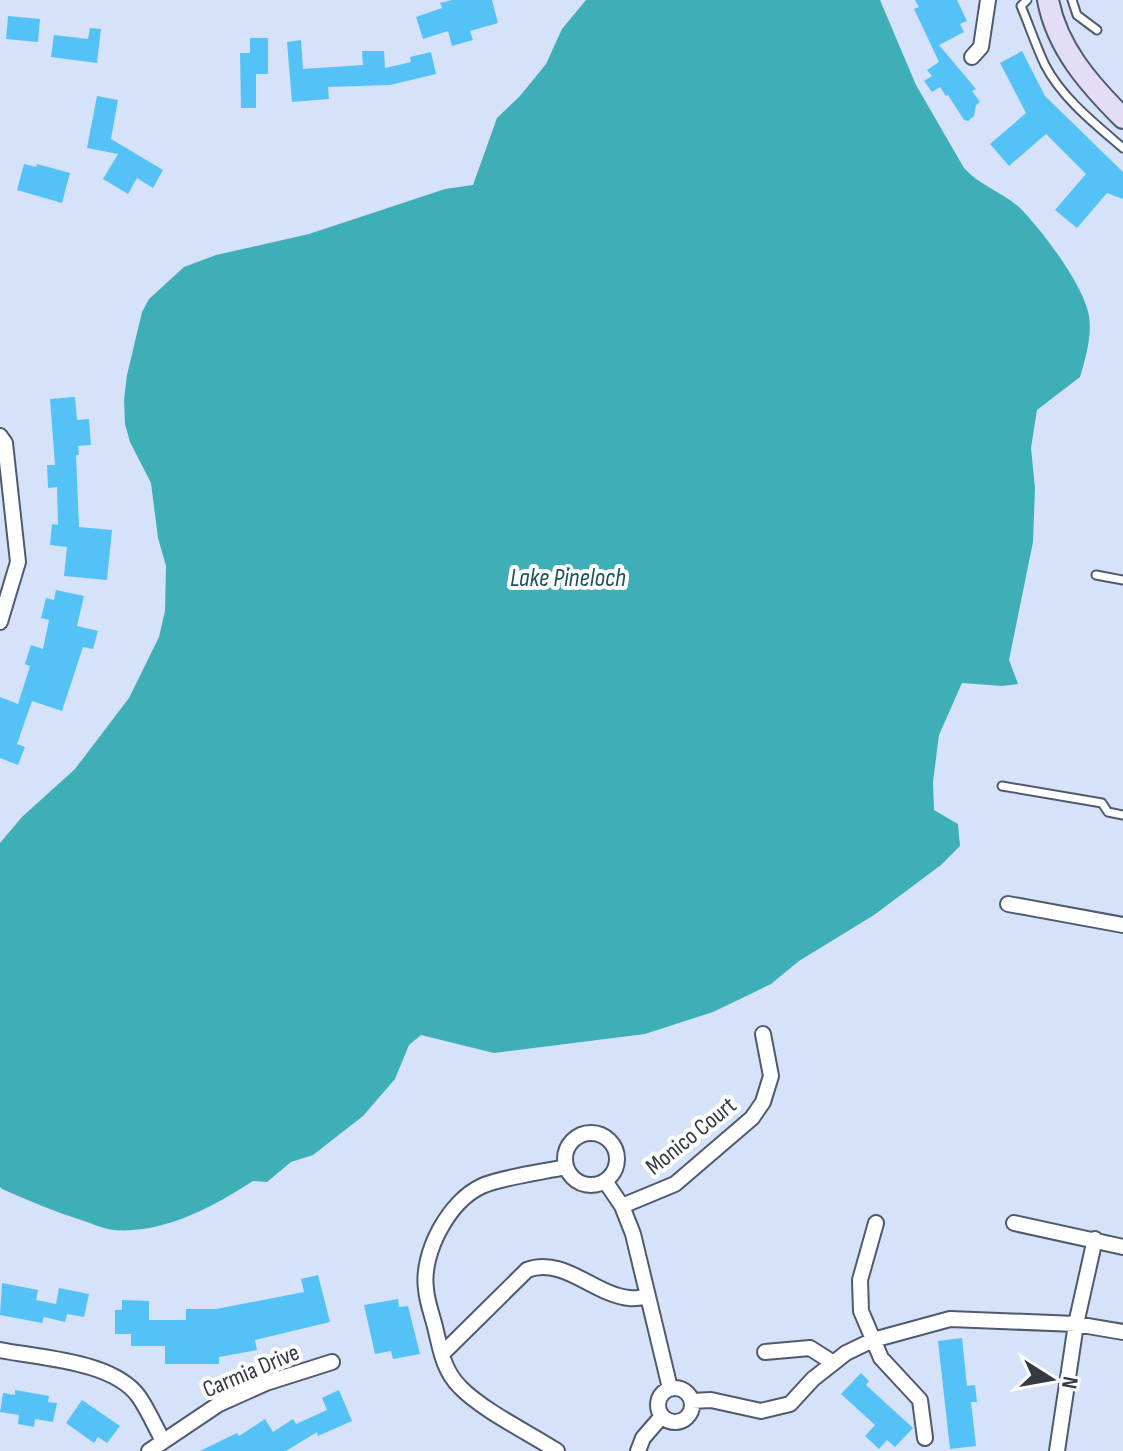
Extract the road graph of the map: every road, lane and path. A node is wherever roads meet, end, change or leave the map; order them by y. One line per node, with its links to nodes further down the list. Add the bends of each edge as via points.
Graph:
1 (988, 0): 8 (street, via 981,47)
2 (1027, 0): 11 (lane, via 1021,6 1046,66)
3 (1048, 0): 6 (street)
4 (1072, 0): 5 (lane)
5 (1077, 15): 6 (lane); 7 (lane)
6 (1053, 22): 9 (street, via 1072,59)
7 (1097, 30)
8 (972, 57)
9 (1107, 101): 10 (street); 11 (lane)
10 (1123, 118)
11 (1090, 120): 12 (lane)
12 (1123, 148)
13 (0, 436): 16 (street, via 18,562)
14 (1096, 575): 15 (lane)
15 (1123, 580)
16 (0, 622)
17 (1002, 786): 18 (lane, via 1102,803 1108,812)
18 (1123, 815)
19 (1008, 904): 20 (street)
20 (1123, 925)
21 (763, 1034): 24 (street, Monico Court, via 771,1076 752,1118 675,1184)
22 (566, 1167): 23 (street, via 586,1185); 23 (street, via 574,1139 599,1134 616,1154 616,1166); 35 (street, via 483,1185 450,1215 426,1271 425,1289)
23 (605, 1181): 24 (street)
24 (622, 1206): 29 (street)
25 (876, 1223): 32 (street, via 860,1280 861,1311)
26 (1014, 1223): 27 (street)
27 (1095, 1239): 28 (street); 30 (street)
28 (1123, 1247)
29 (648, 1297): 35 (street, via 627,1298 538,1266 527,1270); 38 (street)
30 (1076, 1324): 31 (street); 32 (street, via 950,1319); 46 (street)
31 (1120, 1333)
32 (873, 1340): 37 (street); 41 (street, via 881,1358 920,1400)
33 (0, 1350): 42 (street, via 118,1378 138,1395)
34 (765, 1352): 37 (street, via 810,1348)
35 (442, 1354): 44 (street, via 460,1387)
36 (332, 1362): 42 (street, Carmia Drive, via 219,1404)
37 (832, 1362): 39 (street, via 790,1404 761,1411)
38 (670, 1388): 39 (street, via 686,1391); 40 (street, via 658,1400)
39 (692, 1401): 40 (street, via 690,1414 680,1421)
40 (662, 1416): 45 (street)
41 (925, 1438)
42 (163, 1441): 43 (street, Carmia Drive)
43 (149, 1451)
44 (557, 1451)
45 (638, 1451)
46 (1057, 1451)

